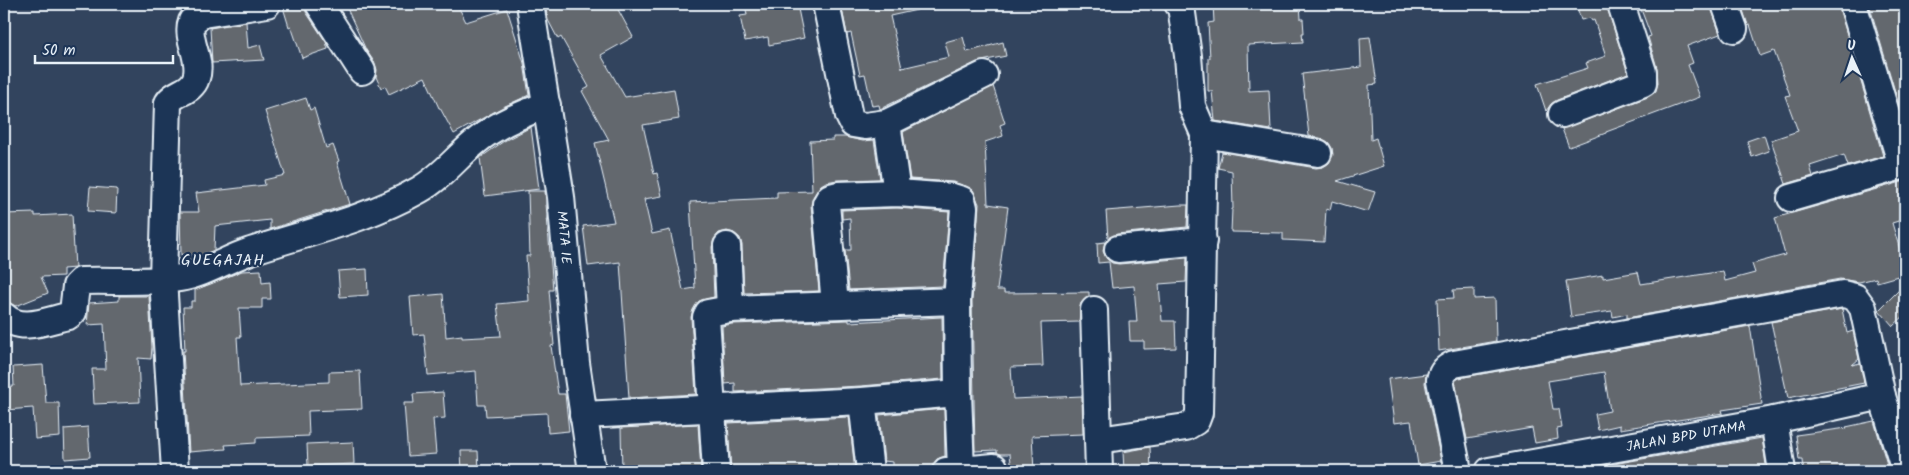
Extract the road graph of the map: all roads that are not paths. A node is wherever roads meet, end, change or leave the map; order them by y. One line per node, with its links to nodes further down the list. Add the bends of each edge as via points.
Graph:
1 (267, 4): 23 (street, via 203,14 190,26 196,79 190,87 170,99 167,108)
2 (319, 4): 10 (street)
3 (530, 4): 12 (street, MATA IE)
4 (826, 4): 14 (street, via 850,121 858,126)
5 (1621, 4): 13 (street, via 1643,72 1643,82)
6 (1725, 4): 9 (street)
7 (1853, 4): 17 (street)
8 (1185, 5): 15 (street, via 1192,106)
9 (1734, 29)
10 (362, 70)
11 (984, 75): 14 (street)
12 (547, 104): 23 (street, via 488,132 443,172 408,196 316,233 246,252 191,275); 33 (street, MATA IE, via 561,197)
13 (1562, 114)
14 (887, 123): 18 (street)
15 (1204, 134): 16 (street); 20 (street)
16 (1318, 153)
17 (1903, 166): 19 (street)
18 (897, 193): 24 (street, via 962,200); 25 (street, via 838,195 827,200)
19 (1791, 198)
20 (1203, 241): 22 (street); 36 (street, via 1198,418 1186,427)
21 (727, 246): 26 (street)
22 (1118, 249)
23 (163, 279): 28 (street, via 82,281 76,286 73,312 68,316 28,325 13,323); 38 (street)
24 (957, 301): 25 (street); 29 (street)
25 (834, 305): 26 (street)
26 (730, 309): 32 (street, via 708,313 706,317)
27 (1094, 310): 36 (street)
28 (4, 316)
29 (958, 393): 31 (street); 42 (street)
30 (1882, 396): 34 (street, JALAN BPD UTAMA); 35 (street); 44 (street, via 1863,308 1855,297 1843,294 1454,364 1441,374 1440,380)
31 (862, 401): 32 (street); 41 (street)
32 (713, 408): 33 (street); 40 (street)
33 (583, 415): 39 (street, MATA IE)
34 (1774, 420): 45 (street, JALAN BPD UTAMA); 46 (street)
35 (1900, 435): 47 (street)
36 (1099, 440): 43 (street)
37 (994, 467): 42 (street)
38 (175, 471)
39 (592, 471)
40 (716, 471)
41 (870, 471)
42 (953, 471)
43 (1100, 471)
44 (1458, 471)
45 (1490, 471)
46 (1782, 471)
47 (1904, 471)

